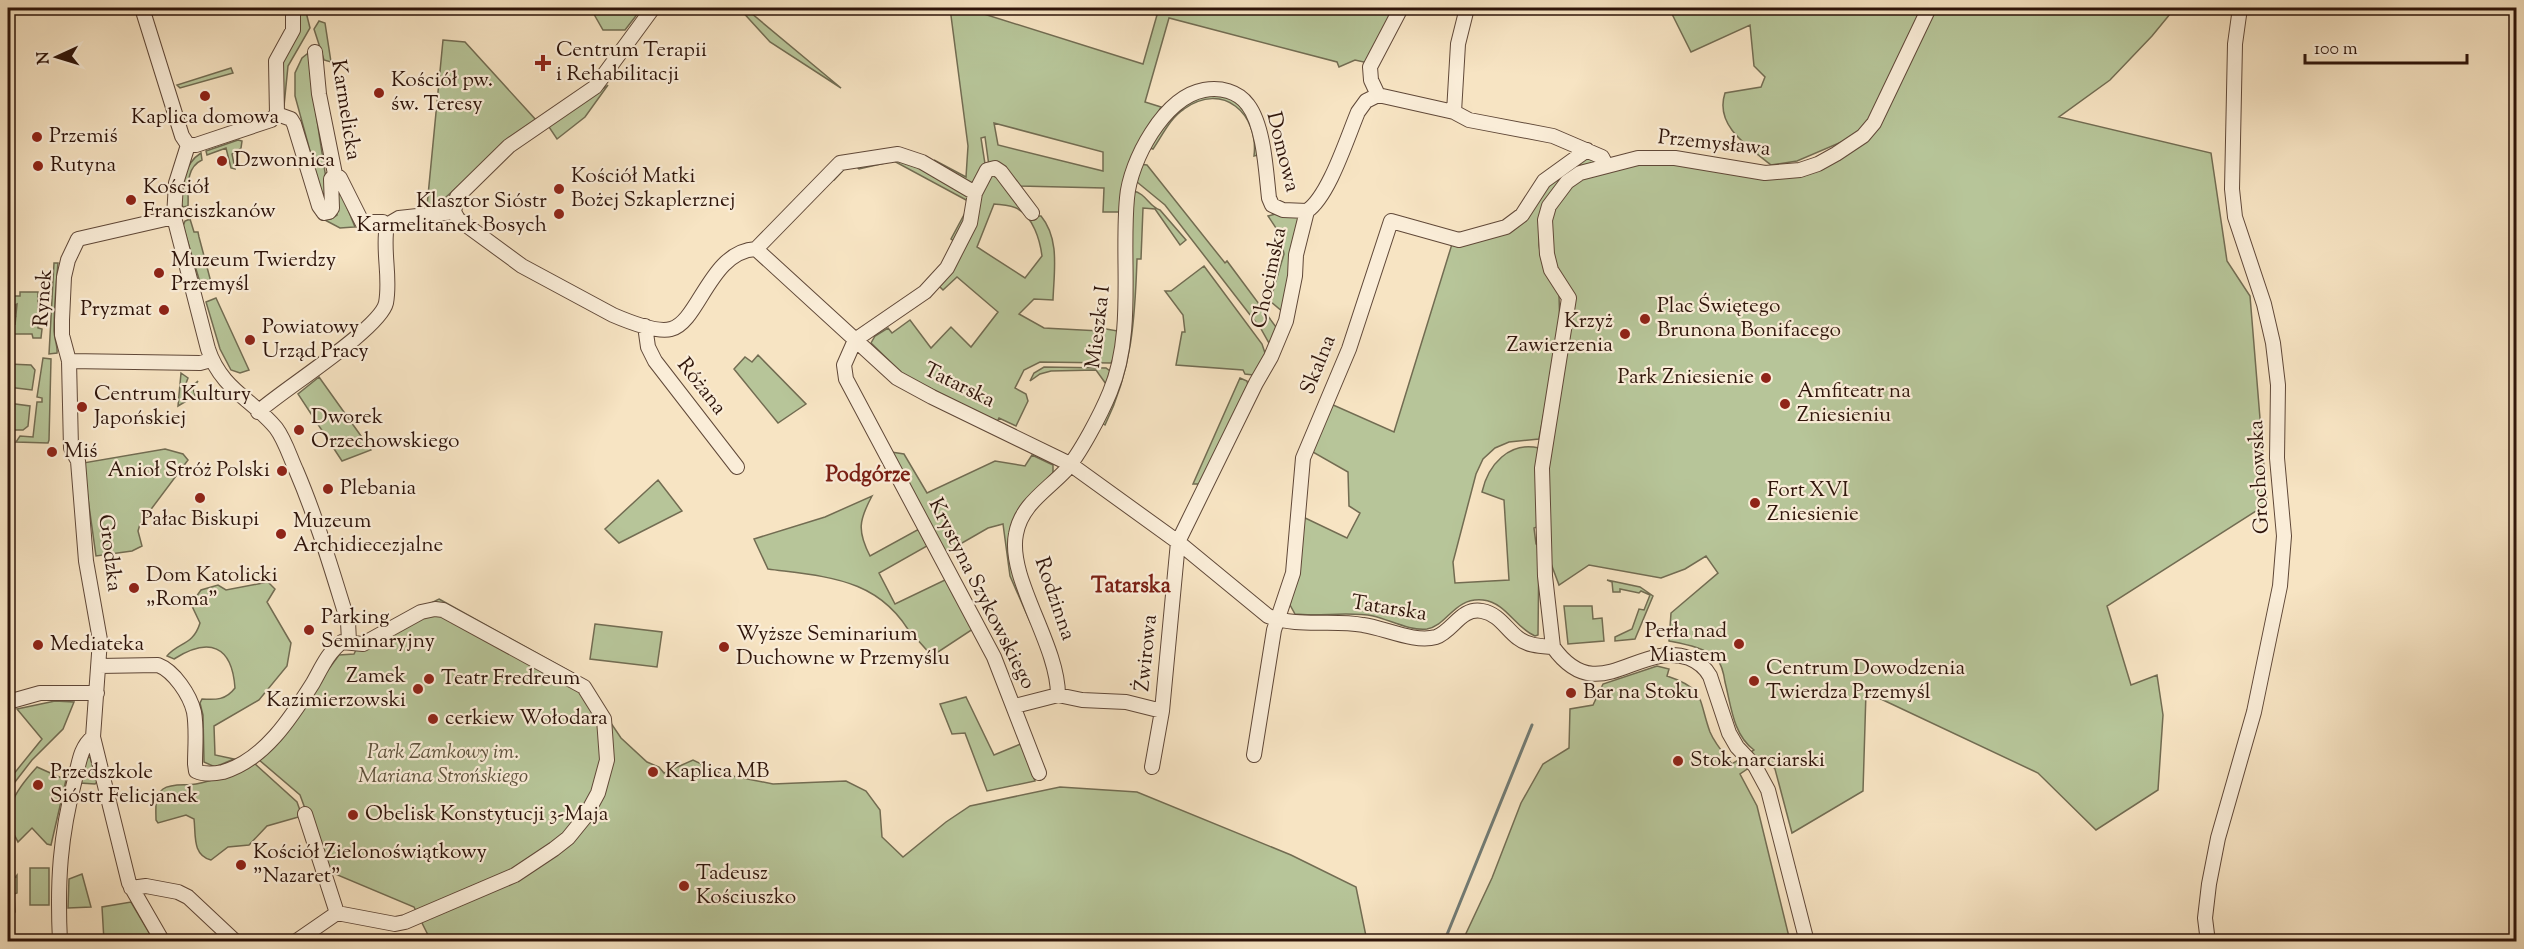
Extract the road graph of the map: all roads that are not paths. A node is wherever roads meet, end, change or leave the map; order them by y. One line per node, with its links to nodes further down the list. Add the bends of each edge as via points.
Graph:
1 (142, 8): 12 (street)
2 (293, 8): 11 (street, via 293,30 276,61)
3 (653, 8): 19 (street, via 595,87 509,146 457,197)
4 (1401, 8): 9 (street, via 1370,67)
5 (1467, 8): 10 (street, via 1458,44)
6 (1929, 8): 14 (street, Przemysława, via 1874,123 1863,136 1818,165 1765,173 1675,158 1638,158)
7 (2240, 8): 53 (street, Grochowska, via 2235,45 2232,189 2235,217 2273,343 2284,536 2280,586 2254,712 2209,884 2205,918)
8 (315, 52): 15 (street, Karmelicka)
9 (1378, 95): 10 (street); 18 (street, Chocimska, via 1366,101 1358,112 1326,187 1317,204)
10 (1454, 112): 13 (street, via 1469,120 1553,136)
11 (278, 114): 12 (street, via 271,120); 15 (street, Karmelicka, via 294,124 324,213 332,208)
12 (188, 145): 21 (street, via 176,183)
13 (1587, 150): 14 (street, via 1602,157); 32 (street, Skalna, via 1544,181 1522,215 1506,227 1459,240 1390,221 1349,349 1303,458 1293,573)
14 (1606, 165): 34 (street, Przemysława, via 1580,173 1567,182 1549,206 1545,220 1546,254 1569,298 1542,468 1545,576)
15 (334, 174): 22 (street, Karmelicka, via 340,178 362,222)
16 (1130, 183): 18 (street, Domowa, via 1138,159 1173,104 1197,91 1227,90 1248,104 1254,115 1272,205 1283,210); 29 (street, Mieszka I, via 1118,366 1110,392)
17 (975, 193): 20 (street, via 987,170 995,168); 23 (street, via 922,162 898,154 840,163); 25 (street, via 970,223 947,268 925,292)
18 (1307, 211): 31 (street, Chocimska, via 1286,321)
19 (454, 212): 22 (street, via 399,218); 24 (street, via 522,266 613,315)
20 (1032, 213)
21 (174, 218): 26 (street); 27 (street, Rynek, via 78,239 68,260 62,298 62,335)
22 (387, 225): 28 (street, via 386,295 380,315)
23 (756, 249): 24 (street, via 740,253 724,264 676,327 666,330); 25 (street, Tatarska)
24 (645, 326): 30 (street, Różana, via 651,355)
25 (855, 340): 29 (street, Tatarska, via 904,382); 39 (street, Krystyna Szykowskiego, via 846,360 846,379 994,657)
26 (211, 360): 27 (street); 28 (street, via 230,387)
27 (69, 361): 35 (street, Grodzka, via 71,448 78,461 87,561 100,640)
28 (258, 412): 33 (street, via 276,429 306,493 348,622)
29 (1070, 464): 31 (street, Tatarska); 37 (street, Rodzinna, via 1020,518 1015,538 1020,573 1055,668)
30 (737, 467)
31 (1178, 542): 32 (street, Tatarska); 40 (street, Żwirowa)
32 (1278, 620): 34 (street, Tatarska, via 1364,625 1400,635 1428,637 1442,633 1461,616 1482,610 1497,617 1524,642); 42 (street, Skalna)
33 (349, 641): 35 (street, via 334,648 268,745 237,768 218,773 196,771 192,707 176,678 165,668); 47 (street, via 363,644 421,612 443,610 584,687 604,719 608,760 593,804 568,838 515,875 405,922 395,924)
34 (1553, 647): 52 (street, via 1576,669 1588,674 1604,675 1667,655 1688,658 1705,667 1729,733 1768,790)
35 (99, 666): 36 (street, Grodzka)
36 (97, 693): 38 (street, via 40,693); 41 (street, Grodzka)
37 (1058, 695): 39 (street); 40 (street, via 1126,702)
38 (8, 702)
39 (1015, 706): 44 (street, Krystyna Szykowskiego)
40 (1162, 711): 43 (street, Żwirowa)
41 (93, 737): 46 (street, Grodzka); 48 (street, via 82,751 62,835)
42 (1254, 755)
43 (1152, 767)
44 (1039, 774)
45 (305, 814): 47 (street)
46 (131, 888): 49 (street, Grodzka); 50 (street, via 146,886 188,897)
47 (337, 913): 51 (street)
48 (60, 942)
49 (163, 942)
50 (237, 942)
51 (295, 942)
52 (1807, 942)
53 (2208, 942)

